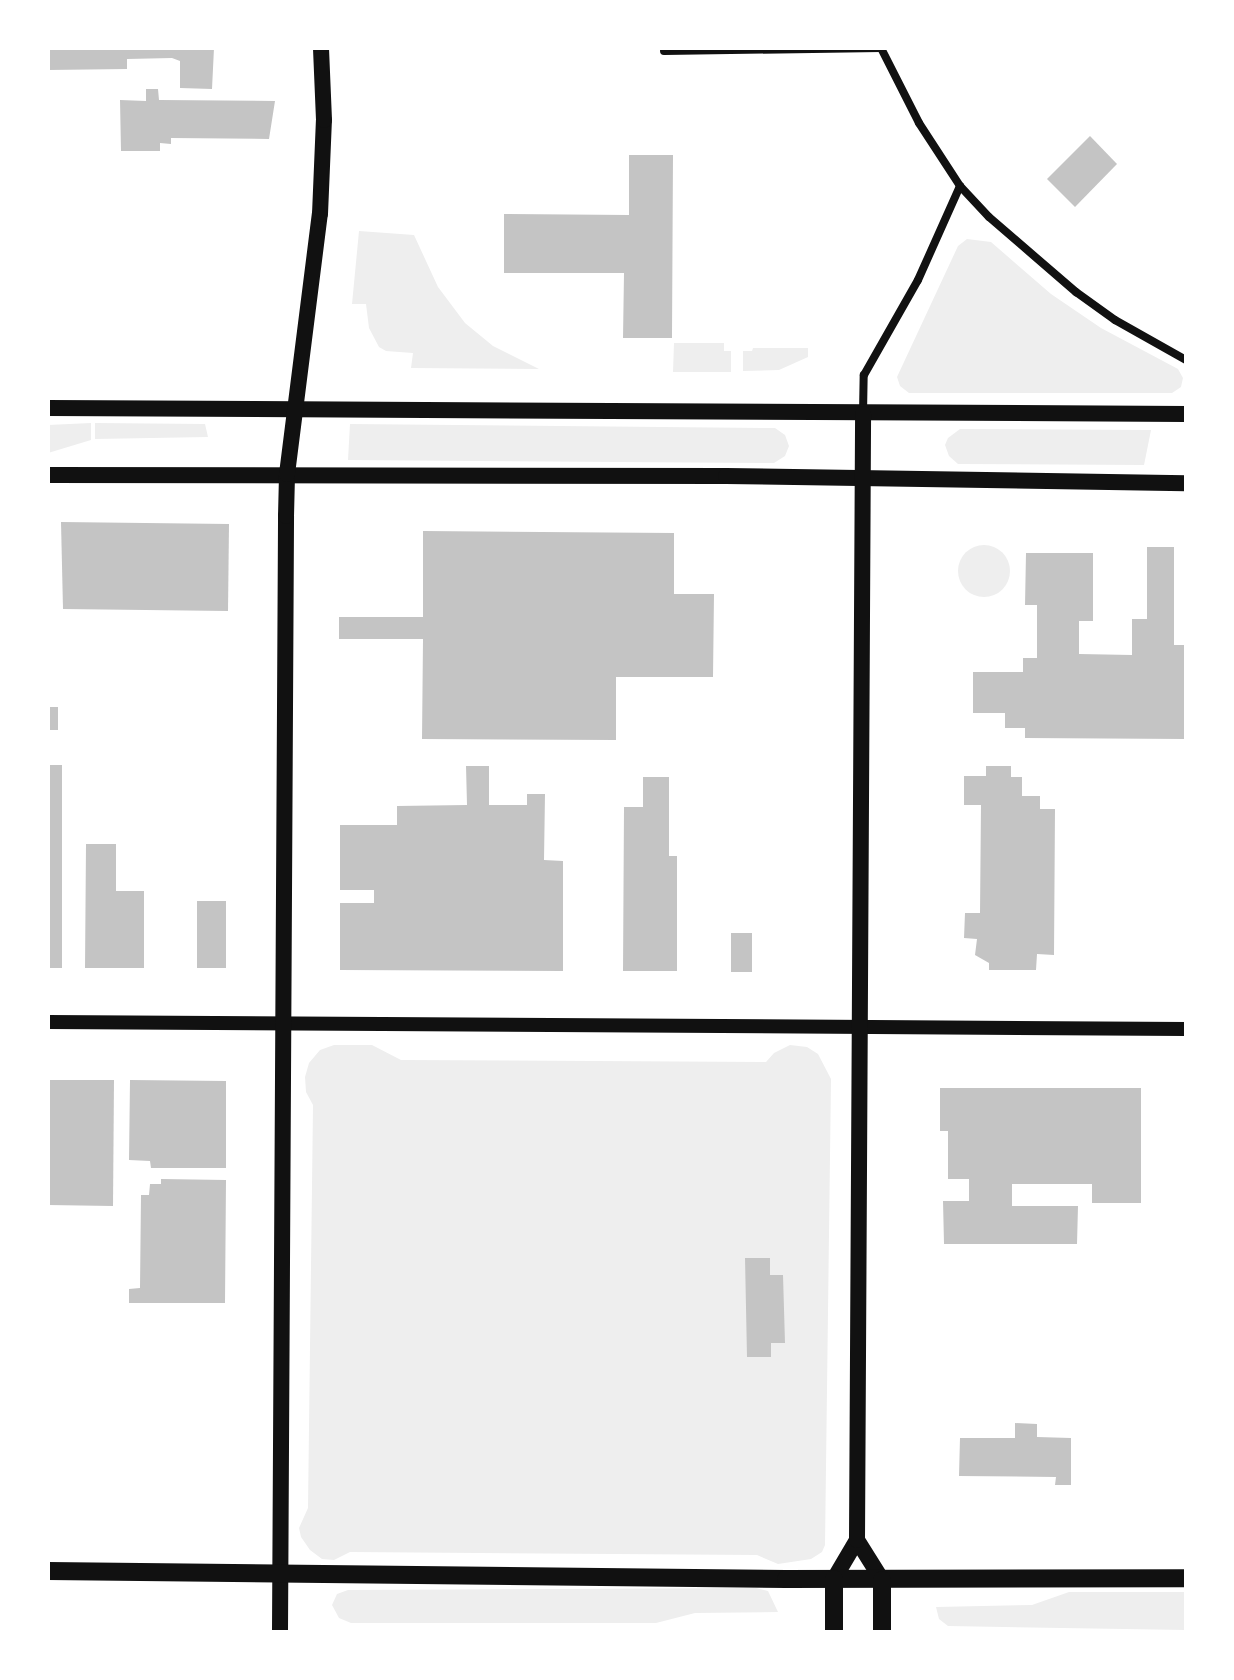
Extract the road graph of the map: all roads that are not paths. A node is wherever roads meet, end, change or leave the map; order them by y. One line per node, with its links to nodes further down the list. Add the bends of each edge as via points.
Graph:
1 (321, 48): 7 (main road, via 320,214)
2 (881, 48): 3 (street); 4 (street, via 919,123)
3 (664, 51)
4 (960, 186): 5 (street, via 1076,292); 8 (street, via 918,280 864,375)
5 (1186, 360)
6 (48, 408): 7 (main road)
7 (295, 409): 8 (main road); 10 (main road)
8 (863, 414): 9 (main road); 12 (main road)
9 (1186, 414)
10 (287, 474): 11 (main road); 12 (main road); 15 (main road)
11 (48, 475)
12 (863, 479): 13 (main road); 16 (main road)
13 (1186, 483)
14 (48, 1022): 15 (street)
15 (283, 1023): 16 (street); 20 (main road)
16 (860, 1027): 17 (street); 18 (main road)
17 (1186, 1029)
18 (857, 1540): 22 (main road); 23 (main road)
19 (48, 1571): 20 (main road)
20 (281, 1574): 22 (main road); 24 (main road)
21 (1186, 1578): 23 (main road)
22 (834, 1579): 23 (main road); 25 (main road)
23 (882, 1580): 26 (main road)
24 (280, 1632)
25 (834, 1632)
26 (882, 1632)

